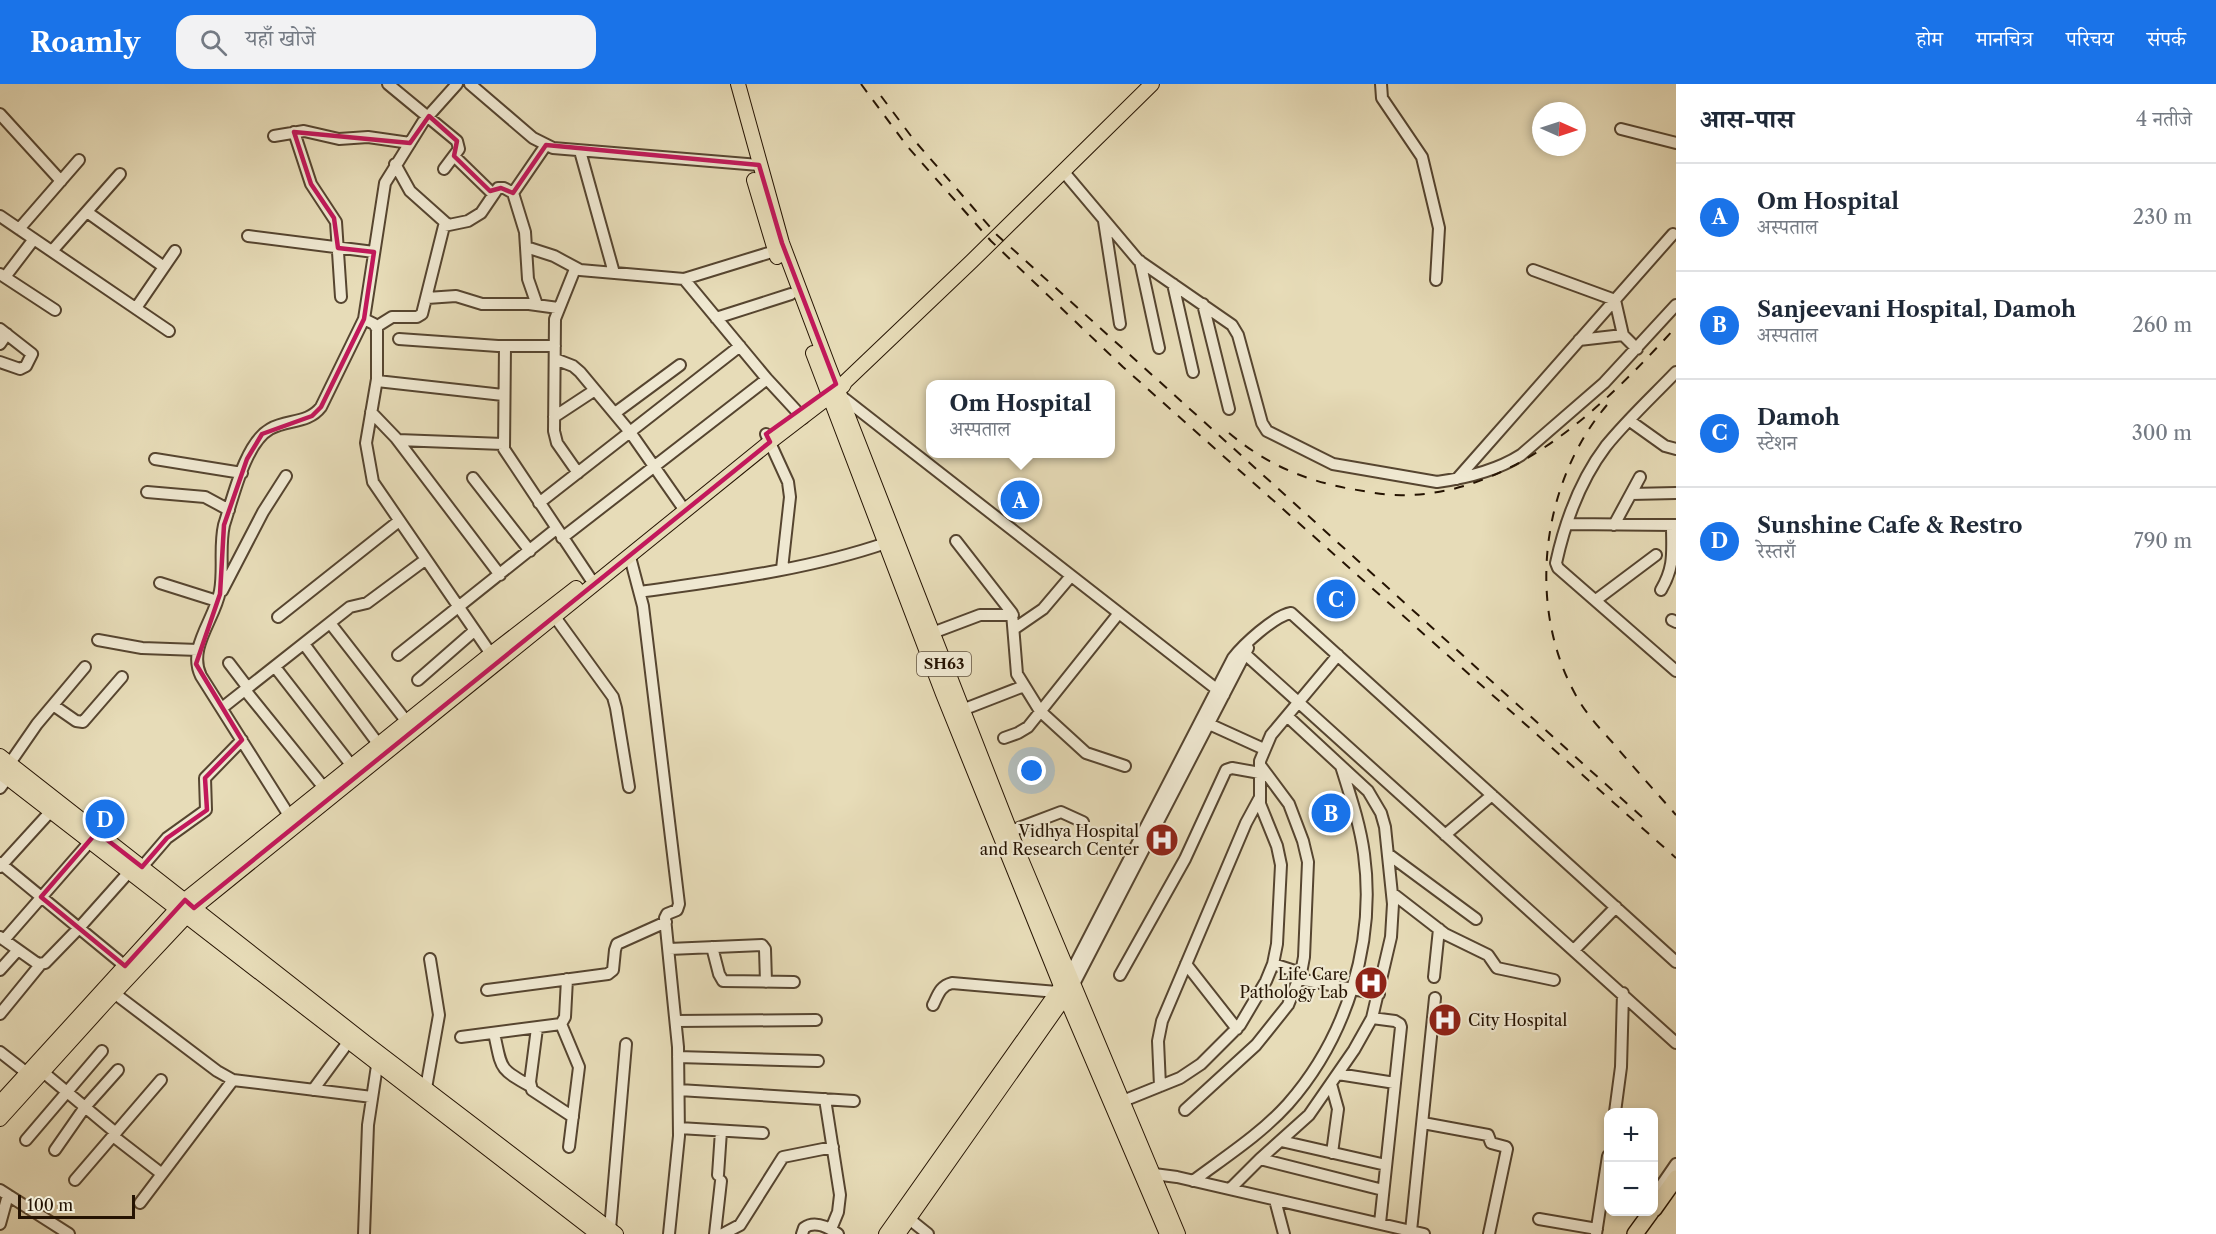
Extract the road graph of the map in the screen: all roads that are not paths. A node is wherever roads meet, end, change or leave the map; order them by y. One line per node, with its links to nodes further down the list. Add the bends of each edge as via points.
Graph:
1 (388, 84): 8 (street)
2 (457, 84): 8 (street)
3 (470, 84): 15 (street)
4 (728, 84): 20 (main road, SH63)
5 (738, 84): 20 (main road, SH63)
6 (1152, 84): 22 (main road)
7 (1381, 84): 48 (street, via 1382,98 1422,157 1439,228)
8 (429, 116): 13 (street); 17 (street, via 458,141 459,149)
9 (2, 120): 24 (street)
10 (1621, 129): 14 (street)
11 (294, 132): 12 (street); 13 (street, via 304,130 339,139); 35 (street, via 311,184 334,218)
12 (274, 136)
13 (410, 142): 19 (street)
14 (1676, 143)
15 (546, 145): 16 (street); 25 (street)
16 (580, 151): 20 (street); 45 (street)
17 (454, 156): 21 (street); 26 (street)
18 (79, 160): 24 (street)
19 (395, 164): 30 (street, via 408,188); 40 (street, via 385,183)
20 (754, 164): 39 (main road, SH63); 83 (main road, SH63)
21 (444, 169)
22 (1063, 171): 29 (street); 83 (main road)
23 (120, 174): 27 (street)
24 (61, 181): 31 (street)
25 (513, 193): 26 (street, via 501,188); 36 (street)
26 (493, 194): 30 (street, via 481,213 468,221)
27 (87, 212): 37 (street); 42 (street)
28 (0, 216): 31 (street)
29 (1104, 219): 41 (street); 62 (street)
30 (447, 224): 52 (street)
31 (19, 229): 34 (street)
32 (1673, 234): 53 (street)
33 (248, 236): 35 (street)
34 (34, 239): 37 (street); 46 (street)
35 (338, 248): 40 (street); 51 (street)
36 (526, 248): 43 (street, via 554,256); 55 (street, via 528,279)
37 (52, 251): 57 (street)
38 (175, 251): 42 (street)
39 (775, 251): 47 (street); 50 (main road, SH63)
40 (374, 252): 61 (street)
41 (1140, 261): 49 (street); 73 (street)
42 (164, 267): 57 (street)
43 (575, 268): 45 (street); 58 (street)
44 (1533, 270): 53 (street)
45 (614, 273): 47 (street)
46 (3, 276): 59 (street)
47 (684, 279): 60 (street)
48 (1436, 280)
49 (1173, 284): 54 (street); 78 (street)
50 (791, 294): 60 (street); 83 (main road, SH63)
51 (341, 297)
52 (427, 298): 55 (street, via 456,296 488,305); 63 (street, via 420,316 392,317)
53 (1615, 300): 66 (street); 68 (street)
54 (1203, 304): 85 (street); 103 (street, via 1236,330 1267,431 1333,464 1424,481)
55 (537, 305): 58 (street)
56 (1676, 305): 74 (street)
57 (136, 308): 65 (street)
58 (558, 308): 71 (street)
59 (55, 310)
60 (716, 318): 72 (street)
61 (364, 319): 63 (street); 98 (street, via 317,412 262,434)
62 (1120, 324)
63 (376, 327): 81 (street)
64 (4, 331): 69 (street); 76 (street, via 30,351 31,357 20,369)
65 (169, 331)
66 (1623, 335): 68 (street); 74 (street)
67 (399, 339): 70 (street)
68 (1579, 340): 103 (street)
69 (0, 344)
70 (505, 346): 71 (street); 84 (street)
71 (555, 346): 75 (street)
72 (740, 346): 80 (street); 91 (street)
73 (1159, 348)
74 (1636, 349): 103 (street, via 1604,383 1521,455 1499,468)
75 (555, 359): 82 (street, via 577,368); 89 (street)
76 (0, 362)
77 (680, 365): 87 (street)
78 (1192, 372)
79 (1676, 372): 90 (street)
80 (767, 379): 88 (street); 97 (street)
81 (377, 381): 84 (street); 86 (street)
82 (595, 390): 87 (street); 89 (street)
83 (836, 390): 88 (main road); 116 (main road, SH63); 123 (street)
84 (503, 395): 94 (street)
85 (1229, 409)
86 (371, 412): 93 (street); 110 (street, via 366,443 371,476)
87 (615, 413): 91 (street)
88 (800, 415): 92 (main road)
89 (554, 417): 99 (street, via 557,443)
90 (1630, 421): 95 (street, via 1659,443); 111 (street, via 1594,465)
91 (630, 432): 97 (street); 99 (street)
92 (768, 438): 108 (main road); 119 (main road); 121 (street, via 788,482 790,496)
93 (398, 440): 94 (street); 122 (street)
94 (503, 444): 107 (street)
95 (1676, 449)
96 (155, 459): 98 (street)
97 (655, 466): 108 (street); 114 (street)
98 (242, 473): 109 (street)
99 (578, 473): 107 (street)
100 (286, 476): 128 (street)
101 (1640, 477): 106 (street)
102 (474, 478): 117 (street)
103 (1457, 479)
104 (147, 492): 109 (street, via 205,496)
105 (1676, 493): 106 (street)
106 (1631, 494): 112 (street)
107 (539, 503): 114 (street)
108 (681, 505): 124 (main road)
109 (229, 510): 128 (street, via 222,535)
110 (399, 521): 120 (street); 133 (street)
111 (1567, 524): 112 (street); 129 (street, via 1556,565)
112 (1614, 525): 113 (street)
113 (1674, 525): 126 (street, via 1671,570)
114 (559, 533): 117 (street); 124 (street)
115 (956, 541): 132 (street)
116 (892, 549): 121 (street); 138 (main road, SH63)
117 (530, 551): 122 (street)
118 (1656, 555): 129 (street)
119 (630, 557): 127 (street); 134 (main road)
120 (425, 560): 130 (street); 135 (street, via 367,603 353,606)
121 (782, 569): 127 (street)
122 (500, 575): 130 (street)
123 (1071, 576): 131 (street); 136 (street, via 1043,609)
124 (590, 578): 143 (main road)
125 (160, 583): 128 (street)
126 (1661, 590)
127 (640, 592): 192 (street, via 679,904 677,910 666,916)
128 (218, 598): 142 (street)
129 (1596, 600): 150 (street)
130 (459, 609): 137 (street); 145 (street)
131 (1119, 614): 155 (street); 159 (street)
132 (1013, 615): 136 (street); 138 (street, via 980,615)
133 (278, 617)
134 (555, 617): 174 (street, via 613,696); 190 (main road)
135 (330, 623): 141 (street); 162 (street)
136 (1014, 629): 153 (street, via 1015,667)
137 (474, 631): 143 (street); 152 (street)
138 (927, 635): 160 (main road, SH63)
139 (1254, 637): 144 (street); 146 (street, via 1291,613); 155 (street, via 1233,658)
140 (98, 640): 142 (street, via 142,648)
141 (304, 644): 149 (street); 166 (street)
142 (198, 650): 158 (street, via 198,670)
143 (490, 654): 162 (main road)
144 (1245, 654): 155 (street); 156 (street)
145 (398, 655)
146 (1338, 655): 156 (street); 176 (street)
147 (229, 663): 154 (street)
148 (85, 667): 157 (street)
149 (274, 667): 154 (street); 169 (street)
150 (1676, 671)
151 (123, 677): 157 (street, via 83,722 76,722)
152 (418, 680)
153 (1024, 686): 159 (street); 160 (street)
154 (247, 689): 158 (street); 175 (street)
155 (1220, 692): 163 (street); 173 (street)
156 (1298, 703): 161 (street); 182 (street)
157 (53, 705): 172 (street)
158 (222, 708): 165 (street)
159 (1040, 711): 164 (street, via 1023,731); 170 (street, via 1086,753)
160 (956, 712): 181 (main road, SH63)
161 (1287, 716): 167 (street); 168 (street)
162 (407, 722): 166 (main road)
163 (1209, 724): 167 (street); 173 (street)
164 (1005, 738)
165 (242, 740): 179 (street); 186 (street, via 205,778 206,810 167,838)
166 (379, 745): 169 (main road)
167 (1264, 749): 171 (street)
168 (1340, 765): 184 (street, via 1376,802 1385,827); 215 (street, via 1364,854 1362,948)
169 (352, 766): 175 (main road)
170 (1125, 766)
171 (1260, 769): 177 (street); 207 (street, via 1226,770 1185,859); 208 (street, via 1289,804 1308,862)
172 (5, 771): 178 (main road); 183 (main road)
173 (1174, 781): 214 (street)
174 (629, 787)
175 (325, 789): 179 (main road)
176 (1492, 795): 182 (street); 189 (street)
177 (1259, 799): 202 (street); 203 (street, via 1281,865)
178 (51, 811): 183 (main road); 185 (street)
179 (290, 817): 190 (main road)
180 (1083, 822): 181 (street, via 1060,812)
181 (1006, 833): 214 (main road, SH63, via 1021,859)
182 (1445, 835): 199 (street)
183 (94, 837): 186 (main road); 188 (street)
184 (1388, 854): 187 (street); 191 (street)
185 (1, 865): 188 (street)
186 (136, 869): 190 (main road); 193 (street)
187 (1392, 893): 194 (street); 219 (street, via 1391,937)
188 (41, 897): 193 (street); 195 (street)
189 (1616, 907): 199 (street); 201 (street)
190 (185, 908): 205 (main road); 217 (main road); 231 (main road); 237 (main road)
191 (1476, 919)
192 (666, 922): 197 (street); 210 (street, via 617,944 612,972)
193 (79, 928): 204 (street); 205 (street)
194 (1439, 929): 209 (street); 211 (street, via 1488,955 1497,968)
195 (2, 938): 198 (street)
196 (712, 946): 197 (street); 212 (street, via 723,981); 212 (street, via 762,945)
197 (669, 949): 225 (street)
198 (18, 950): 204 (street); 206 (street)
199 (1574, 950): 218 (street)
200 (430, 959): 249 (street, via 439,1016)
201 (1676, 962)
202 (1186, 964): 228 (street); 248 (street, via 1158,1035)
203 (1273, 964): 208 (street); 228 (street, via 1259,996)
204 (40, 965): 222 (street)
205 (125, 966): 241 (main road)
206 (0, 970)
207 (1120, 975)
208 (1300, 976): 215 (street); 260 (street, via 1288,1005 1257,1045)
209 (1434, 977)
210 (567, 979): 216 (street); 226 (street, via 565,1017)
211 (1554, 980)
212 (766, 982): 213 (street)
213 (794, 982)
214 (1065, 987): 221 (street, via 952,983 940,990); 257 (main road, SH63); 293 (main road)
215 (1352, 989): 219 (street); 282 (street, via 1322,1056 1289,1102)
216 (487, 990)
217 (114, 993): 240 (main road); 244 (street)
218 (1623, 993): 232 (street); 259 (street, via 1622,1067)
219 (1379, 994): 223 (street)
220 (1435, 998): 263 (street)
221 (933, 1005)
222 (0, 1014)
223 (1372, 1018): 242 (street); 245 (street, via 1400,1024)
224 (816, 1020): 225 (street)
225 (676, 1021): 236 (street)
226 (561, 1024): 227 (street); 261 (street, via 579,1063)
227 (537, 1028): 229 (street); 247 (street)
228 (1237, 1029): 248 (street, via 1191,1072)
229 (494, 1033): 230 (street); 247 (street, via 503,1068)
230 (460, 1037)
231 (349, 1041): 237 (main road); 250 (street)
232 (1676, 1042)
233 (626, 1044): 301 (street)
234 (102, 1051): 252 (street)
235 (0, 1052): 241 (street)
236 (678, 1057): 238 (street); 251 (street)
237 (378, 1058): 249 (main road); 253 (street); 283 (main road)
238 (818, 1061)
239 (118, 1070): 258 (street)
240 (43, 1072): 252 (street); 262 (main road)
241 (27, 1073): 256 (main road)
242 (1338, 1074): 245 (street); 246 (street)
243 (161, 1080): 267 (street)
244 (233, 1080): 250 (street); 278 (street)
245 (1395, 1083): 277 (street)
246 (1330, 1084): 269 (street, via 1309,1115); 273 (street, via 1338,1109)
247 (530, 1086): 261 (street, via 534,1093)
248 (1160, 1086): 257 (street)
249 (426, 1088): 283 (main road)
250 (313, 1090): 253 (street)
251 (679, 1090): 254 (street); 264 (street)
252 (66, 1092): 258 (street); 268 (street)
253 (372, 1097): 303 (street)
254 (825, 1099): 255 (street); 271 (street)
255 (854, 1101)
256 (0, 1103)
257 (1117, 1103): 279 (main road, SH63)
258 (85, 1107): 267 (street); 272 (street)
259 (1616, 1108)
260 (1185, 1110)
261 (573, 1117): 270 (street)
262 (0, 1119)
263 (1423, 1123): 298 (street); 315 (street, via 1488,1135 1491,1143 1506,1147)
264 (679, 1128): 265 (street); 304 (street)
265 (721, 1131): 266 (street); 305 (street)
266 (763, 1133)
267 (114, 1134): 278 (street); 281 (street)
268 (27, 1140)
269 (1281, 1141): 273 (street); 274 (street)
270 (568, 1147)
271 (833, 1147): 299 (street, via 840,1201); 306 (street, via 783,1157 740,1225)
272 (55, 1150)
273 (1332, 1153): 277 (street)
274 (1260, 1159): 285 (street); 286 (street)
275 (1607, 1162): 300 (street)
276 (1676, 1164): 288 (street)
277 (1386, 1165): 286 (street)
278 (162, 1173): 291 (street)
279 (1149, 1177): 282 (street, via 1166,1175); 311 (main road, SH63); 312 (main road, SH63)
280 (1676, 1178): 290 (highway)
281 (75, 1180)
282 (1193, 1181): 285 (street)
283 (542, 1184): 301 (main road)
284 (1676, 1188): 292 (street)
285 (1230, 1189): 289 (street)
286 (1383, 1190): 296 (street)
287 (4, 1193): 297 (street); 302 (street)
288 (1658, 1196)
289 (1275, 1200): 296 (street); 313 (street)
290 (1658, 1200)
291 (140, 1203)
292 (1658, 1211)
293 (905, 1216): 308 (main road); 309 (main road); 310 (street)
294 (1646, 1216): 316 (highway)
295 (1539, 1219): 300 (street)
296 (1380, 1223): 298 (street)
297 (0, 1224)
298 (1411, 1231): 314 (street)
299 (835, 1232): 307 (street, via 812,1224)
300 (1597, 1232)
301 (607, 1233)
302 (69, 1234)
303 (364, 1234)
304 (669, 1234)
305 (715, 1234)
306 (723, 1234)
307 (802, 1234)
308 (886, 1234)
309 (898, 1234)
310 (928, 1234)
311 (1167, 1234)
312 (1178, 1234)
313 (1284, 1234)
314 (1424, 1234)
315 (1489, 1234)
316 (1635, 1234)

